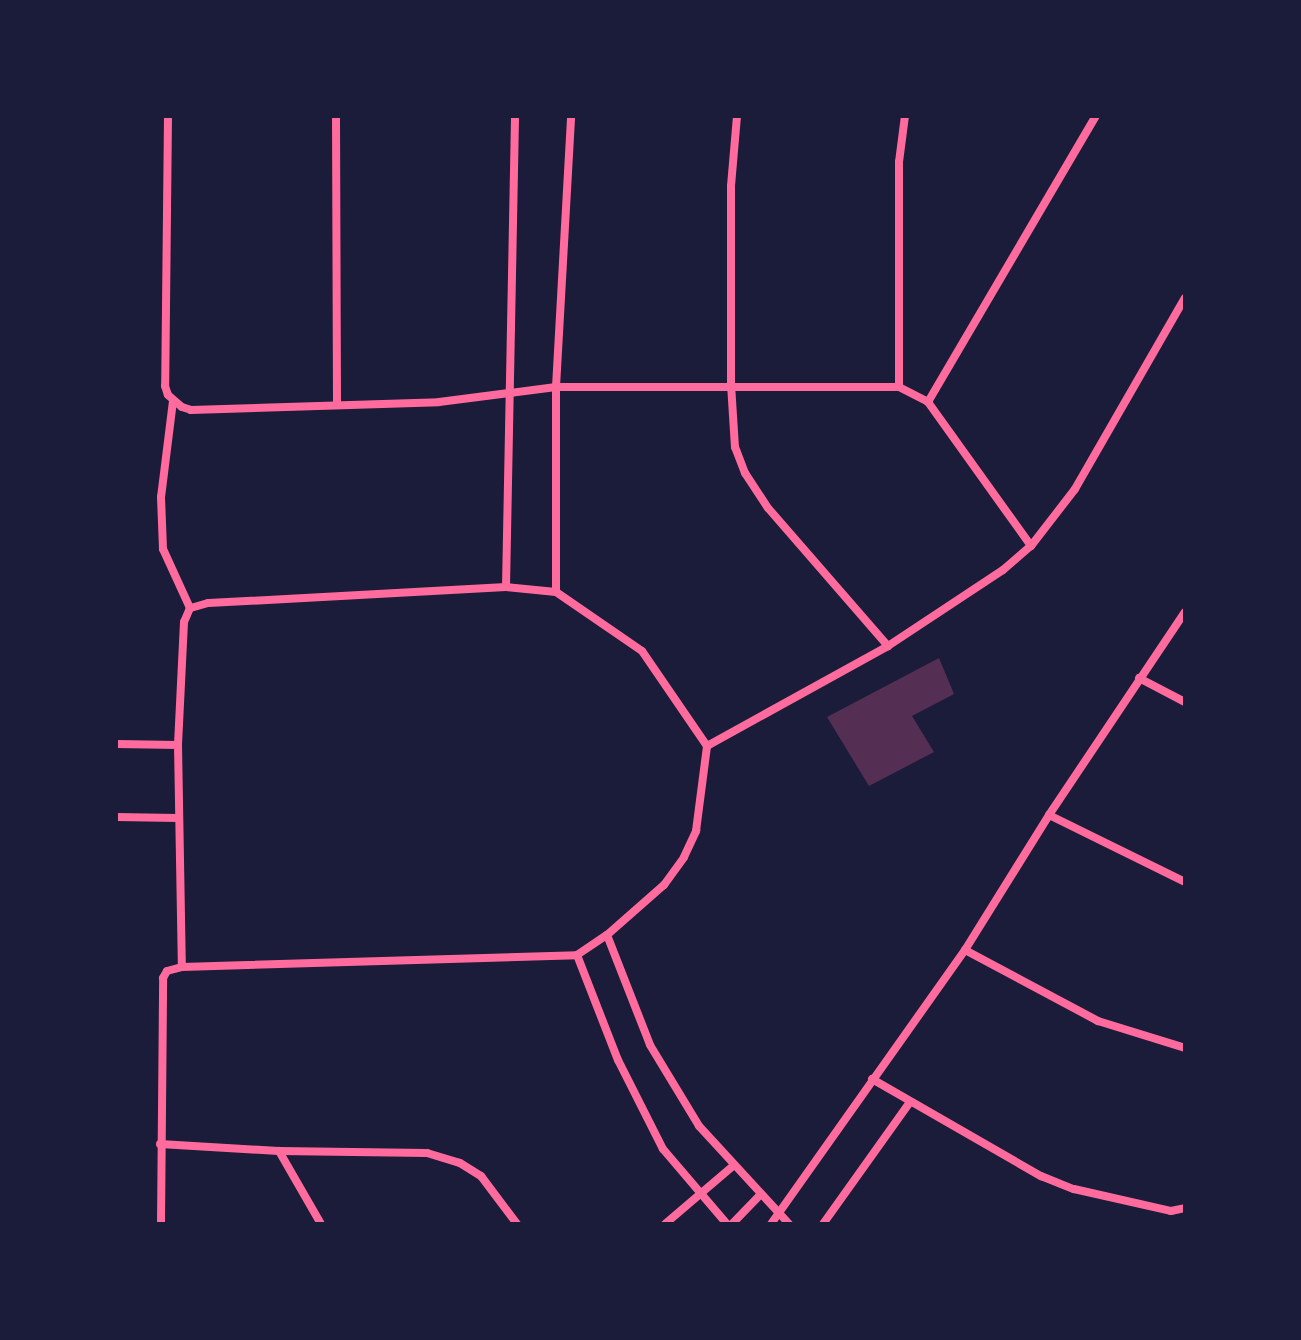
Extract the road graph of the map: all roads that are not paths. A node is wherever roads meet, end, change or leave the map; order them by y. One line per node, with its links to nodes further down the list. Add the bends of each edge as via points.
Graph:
1 (168, 116): 13 (street, via 165,386)
2 (336, 116): 15 (street)
3 (515, 116): 12 (street)
4 (571, 116): 10 (street)
5 (737, 116): 9 (street, via 731,186)
6 (905, 116): 11 (street, via 899,162)
7 (1096, 116): 14 (street)
8 (1185, 298): 16 (street, via 1075,489)
9 (731, 384): 10 (street); 11 (street); 21 (street, via 735,447 745,473 768,508)
10 (556, 387): 12 (street); 18 (street)
11 (899, 387): 14 (street)
12 (509, 394): 15 (street); 17 (street)
13 (173, 401): 15 (street, via 191,410); 19 (street, via 161,497 163,549)
14 (928, 402): 16 (street)
15 (337, 404)
16 (1031, 546): 21 (street)
17 (506, 587): 18 (street); 19 (street)
18 (556, 592): 26 (street, via 642,651)
19 (190, 608): 25 (street, via 184,622)
20 (1185, 612): 22 (street)
21 (888, 646): 26 (street)
22 (1139, 678): 23 (street); 27 (street)
23 (1185, 702)
24 (116, 744): 25 (street)
25 (178, 745): 29 (street)
26 (707, 746): 31 (street, via 696,831 684,857 664,885)
27 (1049, 815): 30 (street); 32 (street)
28 (116, 817): 29 (street)
29 (178, 818): 34 (street)
30 (1185, 882)
31 (607, 935): 33 (street); 40 (street, via 650,1045 699,1126)
32 (965, 950): 35 (street, via 1098,1021); 36 (street)
33 (577, 955): 34 (street); 41 (street, via 618,1060 663,1149)
34 (182, 967): 38 (street, via 170,969 163,978)
35 (1185, 1048)
36 (872, 1079): 37 (street); 44 (street)
37 (910, 1102): 43 (street, via 1012,1161 1074,1189 1171,1211); 52 (street)
38 (160, 1144): 39 (street); 45 (street)
39 (279, 1151): 46 (street); 47 (street, via 427,1153 460,1163 481,1176)
40 (733, 1166): 41 (street); 42 (street)
41 (700, 1195): 48 (street); 49 (street)
42 (760, 1195): 44 (street); 49 (street)
43 (1185, 1208)
44 (779, 1215): 50 (street); 51 (street)
45 (161, 1224)
46 (321, 1224)
47 (517, 1224)
48 (665, 1224)
49 (730, 1224)
50 (771, 1224)
51 (789, 1224)
52 (823, 1224)

